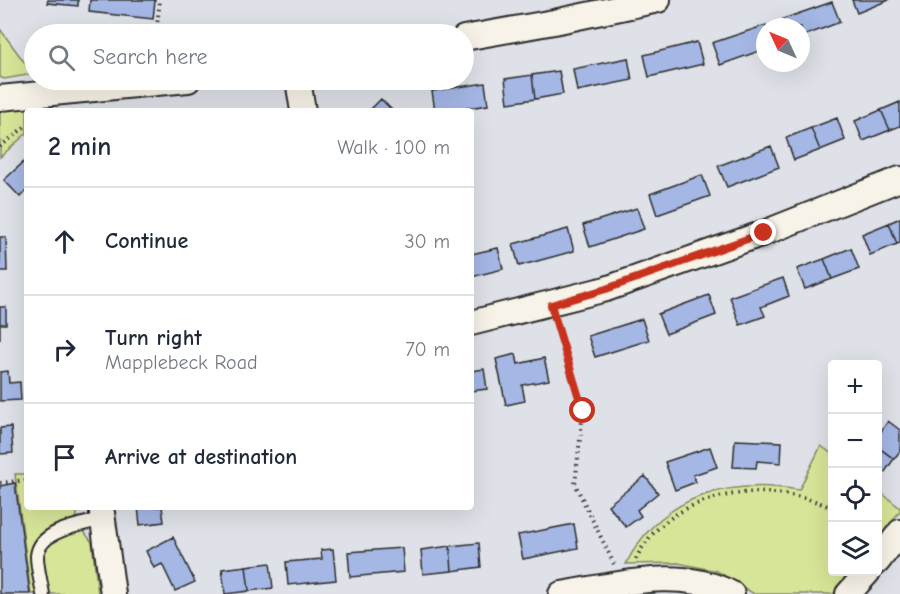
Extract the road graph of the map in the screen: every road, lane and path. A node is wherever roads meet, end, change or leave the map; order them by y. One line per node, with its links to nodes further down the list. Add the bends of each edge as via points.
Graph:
1 (160, 0): 3 (path)
2 (658, 0): 4 (street)
3 (157, 24)
4 (474, 36)
5 (84, 90): 7 (street)
6 (300, 90): 8 (street)
7 (0, 98)
8 (303, 108)
9 (24, 127): 10 (path)
10 (0, 147)
11 (900, 179): 12 (street, via 764,233)
12 (551, 305): 13 (street); 21 (path, via 583,411 574,484)
13 (474, 322)
14 (24, 480): 15 (path)
15 (0, 483)
16 (828, 506): 21 (path, via 776,491 717,496 678,513 643,543)
17 (102, 516): 22 (lane, via 57,532 44,541 37,555); 23 (street)
18 (900, 532): 19 (street)
19 (882, 556)
20 (864, 576): 26 (street)
21 (624, 583): 24 (street); 25 (street, via 689,581)
22 (43, 594)
23 (113, 594)
24 (561, 594)
25 (732, 594)
26 (848, 594)

